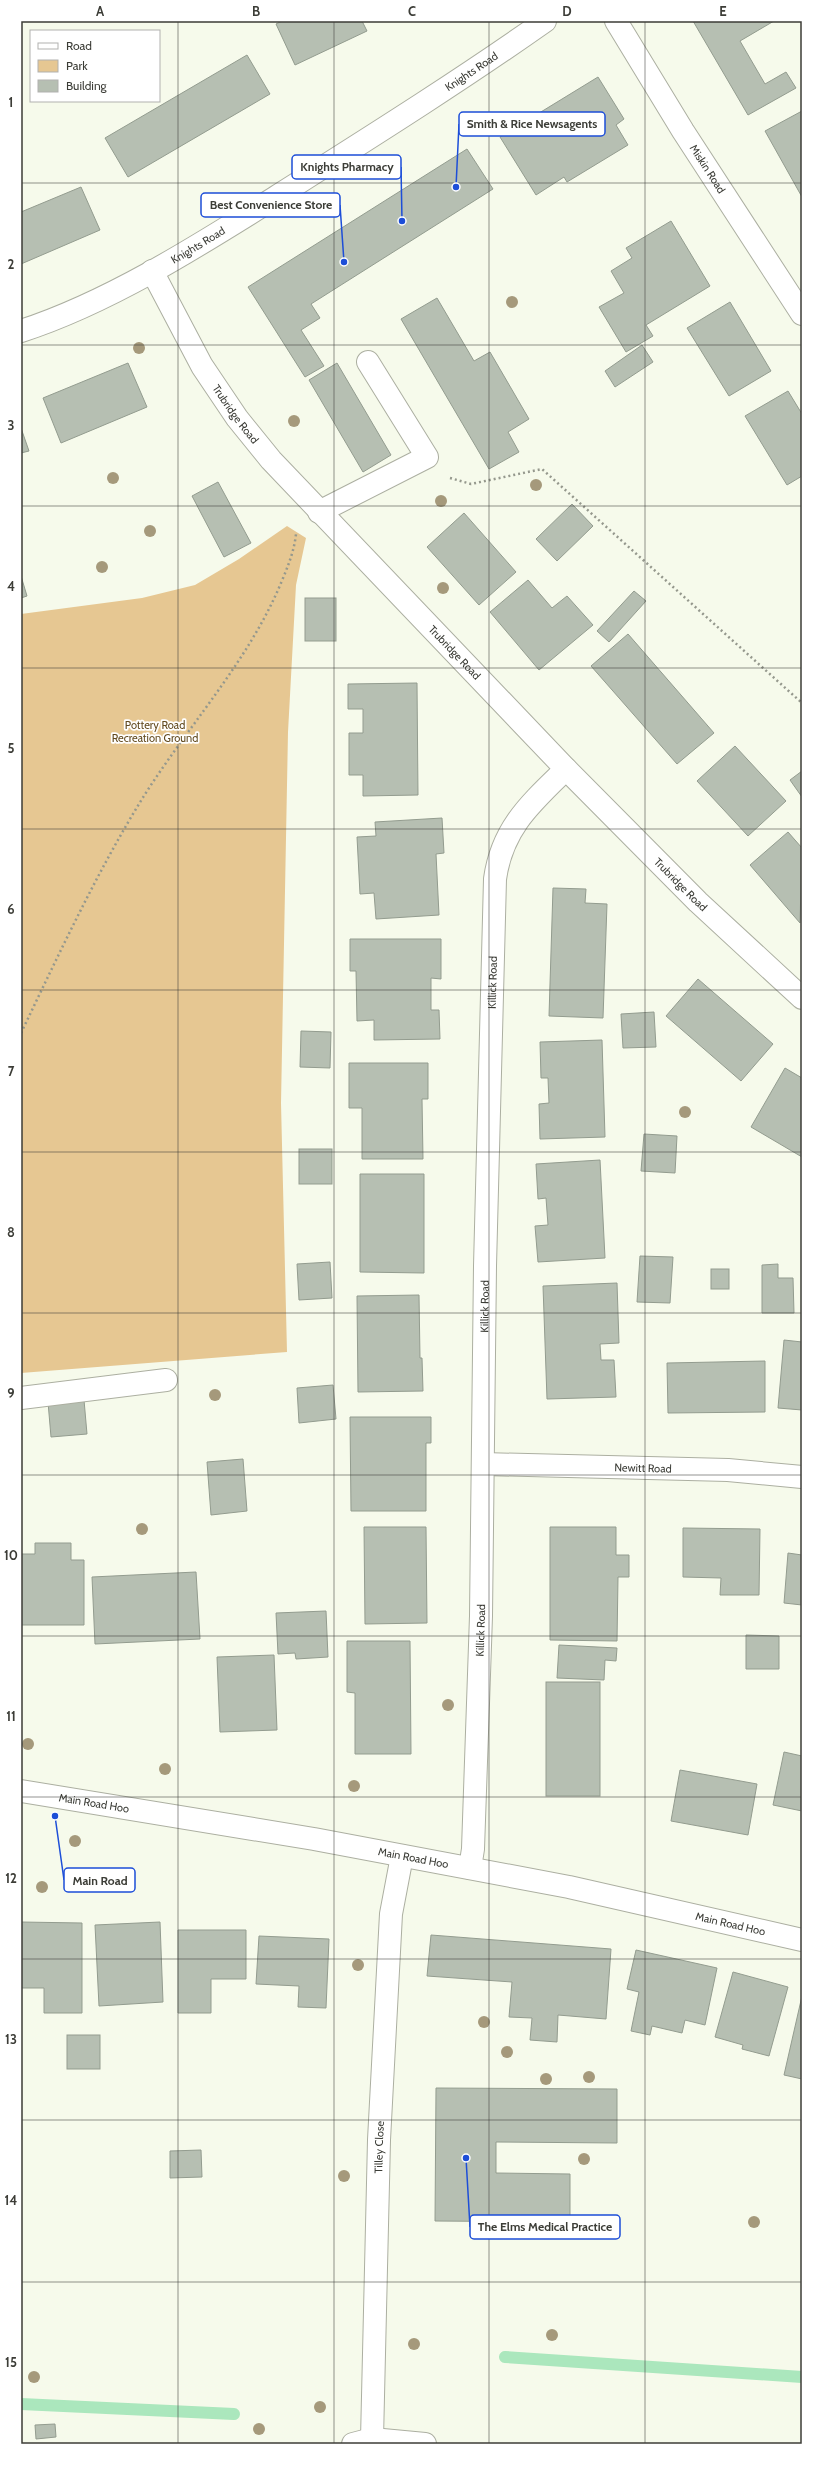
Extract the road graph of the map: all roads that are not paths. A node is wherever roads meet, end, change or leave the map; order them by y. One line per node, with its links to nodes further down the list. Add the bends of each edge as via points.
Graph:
1 (545, 21): 3 (street, Knights Road, via 406,115)
2 (616, 21): 4 (street, Miskin Road, via 683,131)
3 (152, 271): 5 (street, Knights Road, via 86,304); 7 (street, Trubridge Road, via 202,366 237,418)
4 (802, 314)
5 (21, 331)
6 (368, 362): 7 (street, via 427,457)
7 (319, 512): 8 (street, Trubridge Road)
8 (566, 768): 9 (street, Trubridge Road, via 698,902); 12 (street, Killick Road, via 514,824 504,844 496,874 489,1078)
9 (802, 998)
10 (166, 1380): 11 (street)
11 (21, 1398)
12 (483, 1464): 13 (street, Newitt Road, via 728,1470); 16 (street, Killick Road, via 481,1616 473,1849)
13 (802, 1476)
14 (21, 1790): 15 (street, Main Road Hoo)
15 (402, 1856): 16 (street, Main Road Hoo); 18 (street, Tilley Close, via 391,1914)
16 (470, 1868): 17 (street, Main Road Hoo, via 582,1890)
17 (802, 1940)
18 (362, 2442): 19 (street)
19 (425, 2444)

